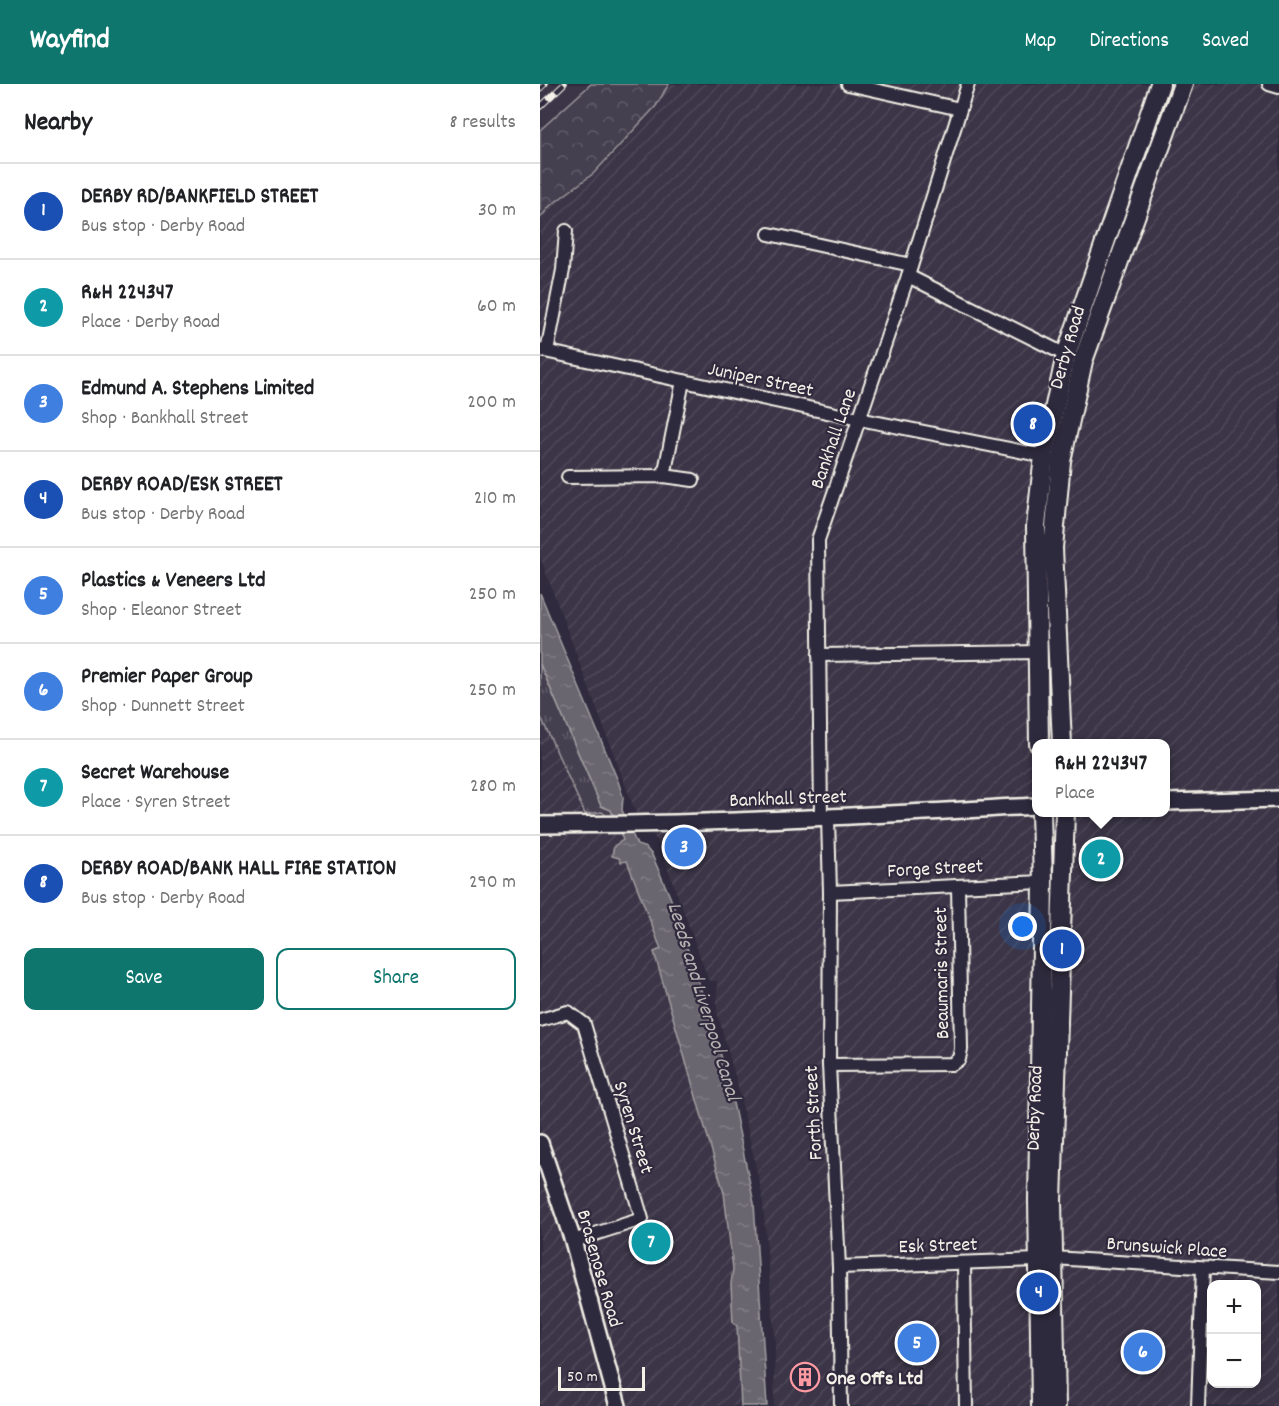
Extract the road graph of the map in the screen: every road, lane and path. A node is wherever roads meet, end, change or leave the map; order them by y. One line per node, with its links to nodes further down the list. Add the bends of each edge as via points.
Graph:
1 (848, 84): 7 (street)
2 (968, 84): 7 (street, Bankhall Lane)
3 (1160, 84): 12 (highway, Derby Road)
4 (1183, 84): 21 (highway, Derby Road, via 1083,361 1063,450 1053,548)
5 (1269, 84): 6 (street)
6 (1279, 87)
7 (960, 110): 10 (street, Bankhall Lane)
8 (566, 231): 11 (street, via 563,270)
9 (769, 234): 10 (street)
10 (909, 271): 12 (street); 14 (street, Bankhall Lane)
11 (543, 351): 13 (street, Juniper Street)
12 (1066, 355): 15 (highway, Derby Road)
13 (684, 381): 14 (street, Juniper Street); 16 (street)
14 (859, 419): 15 (street, Juniper Street); 20 (street, Bankhall Lane, via 818,540)
15 (1044, 456): 19 (highway, Derby Road, via 1036,526)
16 (664, 476): 17 (street); 18 (street)
17 (568, 477)
18 (693, 480)
19 (1038, 652): 20 (street); 22 (highway, Derby Road)
20 (819, 655): 31 (street, Bankhall Lane)
21 (1059, 676): 23 (highway, via 1050,702); 24 (highway, Derby Road)
22 (1039, 739)
23 (1050, 739)
24 (1062, 739)
25 (1279, 799): 26 (main road)
26 (1170, 802)
27 (1032, 806): 31 (main road, Bankhall Street)
28 (1041, 817): 33 (highway, Derby Road)
29 (1053, 817): 36 (highway, via 1048,909)
30 (1065, 817): 41 (highway, Derby Road, via 1052,1201)
31 (824, 818): 32 (main road, Bankhall Street); 35 (street, Forth Street)
32 (540, 825)
33 (1043, 882): 34 (street, Forge Street); 36 (highway, Derby Road)
34 (958, 886): 35 (street, Forge Street); 38 (street, Beaumaris Street, via 959,1059 952,1064)
35 (830, 892): 38 (street, Forth Street)
36 (1042, 933): 41 (highway, Derby Road, via 1038,1200)
37 (540, 1020): 40 (street, Syren Street, via 568,1012 584,1024 642,1219)
38 (829, 1065): 43 (street, Forth Street)
39 (540, 1143): 40 (main road, Brasenose Road)
40 (573, 1241): 46 (main road, Brasenose Road)
41 (1046, 1259): 42 (street, Esk Street); 44 (street, Brunswick Place); 49 (highway, Derby Road); 50 (highway, Derby Road)
42 (964, 1263): 43 (street, Esk Street); 48 (street)
43 (839, 1267): 47 (street, Forth Street)
44 (1203, 1268): 45 (street, Brunswick Place); 51 (street)
45 (1279, 1272)
46 (618, 1406)
47 (841, 1406)
48 (966, 1406)
49 (1041, 1406)
50 (1056, 1406)
51 (1198, 1406)

